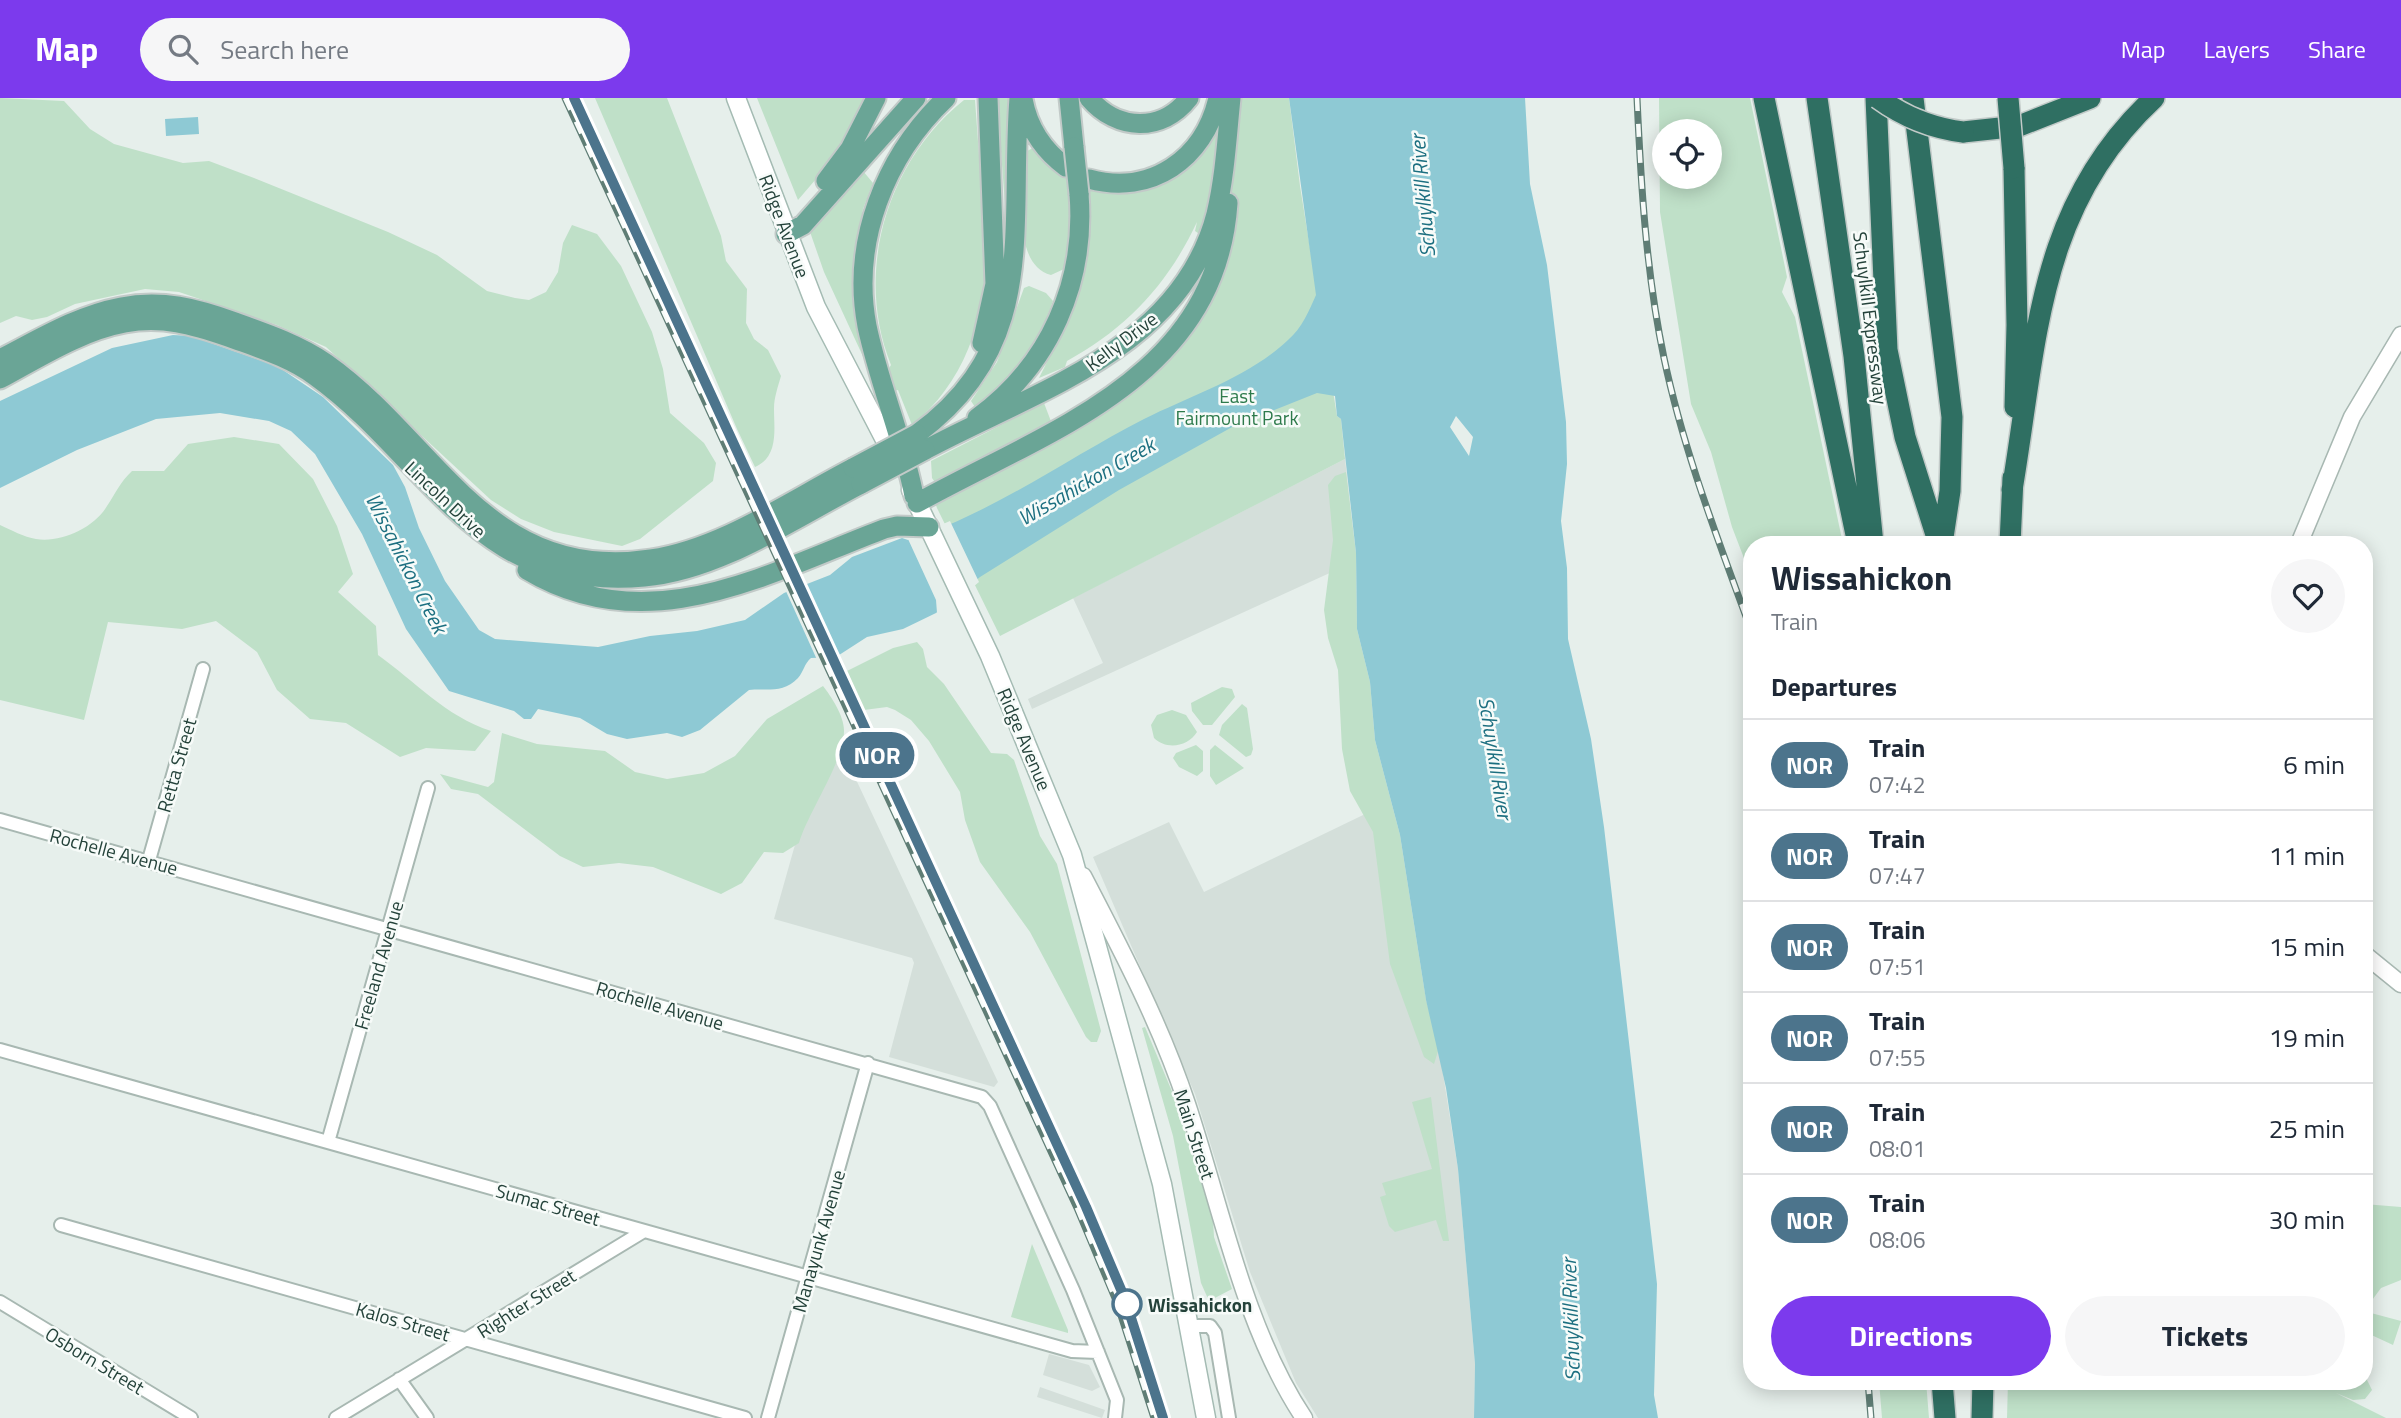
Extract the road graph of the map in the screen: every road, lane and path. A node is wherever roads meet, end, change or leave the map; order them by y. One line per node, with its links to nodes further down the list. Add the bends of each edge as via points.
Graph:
1 (736, 98): 22 (main road, Ridge Avenue)
2 (876, 98): 22 (main road, via 841,164 798,213)
3 (916, 98): 22 (main road, via 803,225)
4 (946, 98): 31 (main road, via 912,136 888,179 871,221 863,268 869,332)
5 (988, 98): 26 (main road, via 996,260 993,307 980,349)
6 (1021, 98): 20 (main road, via 1034,132); 26 (main road, via 1007,308 986,362)
7 (1069, 98): 21 (main road, bridge)
8 (1089, 98): 9 (main road, via 1109,117 1133,125 1167,118)
9 (1189, 98)
10 (1219, 98): 21 (main road, via 1203,138 1170,170 1127,184)
11 (1231, 98): 19 (main road, Kelly Drive)
12 (1764, 98): 33 (highway)
13 (1817, 98): 34 (highway, Schuylkill Expressway, via 1854,356)
14 (1877, 98): 17 (highway, bridge, via 1910,118 1963,132 2019,126); 35 (highway, via 1887,350 1905,437)
15 (1913, 98): 36 (highway, via 1952,417 1951,479)
16 (2008, 98): 30 (highway, bridge, via 2017,325)
17 (2090, 98)
18 (2154, 98): 30 (highway, via 2101,156 2059,239 2044,298)
19 (1225, 160): 27 (main road, Kelly Drive, via 1208,236 1188,275 1161,312 1091,366); 31 (main road, via 1228,204 1216,263 1195,312 1159,358 1102,404)
20 (1066, 167)
21 (1084, 186): 27 (main road, via 1078,258 1051,336 1014,386)
22 (786, 234): 31 (main road, Ridge Avenue, via 830,338)
23 (2401, 335): 38 (street, via 2352,417)
24 (0, 359): 29 (main road, Lincoln Drive, via 69,324 120,307 172,304 208,312 291,343 327,363 466,499 503,529 549,550 597,560 650,560 703,546)
25 (0, 379): 39 (main road, Lincoln Drive, via 74,341 123,323 169,320 201,328 270,352 313,375 462,519)
26 (944, 411): 28 (main road, Lincoln Drive)
27 (950, 437): 28 (main road, Lincoln Drive)
28 (921, 442): 29 (main road, Lincoln Drive, bridge)
29 (857, 476): 39 (main road, Lincoln Drive, via 720,557 665,575 622,579 580,575 527,559)
30 (2012, 490): 37 (highway)
31 (916, 500): 32 (main road, Ridge Avenue)
32 (929, 527): 39 (main road, via 884,529 710,594 653,604 608,600 556,584 527,570); 43 (main road, Ridge Avenue, via 1044,782)
33 (1856, 536)
34 (1872, 536)
35 (1937, 536)
36 (1938, 536)
37 (2010, 536)
38 (2302, 536)
39 (494, 542)
40 (203, 669): 44 (street, Retta Street)
41 (428, 788): 45 (street, Freeland Avenue)
42 (0, 820): 44 (street, Rochelle Avenue)
43 (1072, 855): 55 (main road, Ridge Avenue, via 1157,1161); 69 (street, Main Street, via 1137,982 1182,1090 1245,1288 1280,1378)
44 (149, 860): 45 (street, Rochelle Avenue)
45 (389, 928): 49 (street, Rochelle Avenue); 50 (street, Freeland Avenue)
46 (2373, 961): 47 (street)
47 (2401, 984)
48 (0, 1050): 50 (street, Sumac Street)
49 (868, 1063): 53 (street, Manayunk Avenue); 57 (street, Rochelle Avenue, via 987,1102)
50 (328, 1142): 52 (street, Sumac Street)
51 (61, 1225): 56 (street, Kalos Street)
52 (644, 1231): 53 (street, Sumac Street); 56 (street, Righter Street)
53 (808, 1277): 57 (street, Sumac Street, via 1072,1351); 65 (street, Manayunk Avenue)
54 (0, 1302): 61 (street, Osborn Street)
55 (1189, 1326): 67 (main road, Ridge Avenue); 68 (street, via 1210,1326 1215,1333)
56 (467, 1339): 58 (street, Righter Street); 64 (street, Kalos Street)
57 (1098, 1352): 66 (street, Rochelle Avenue, via 1117,1400)
58 (400, 1379): 62 (street, Righter Street); 63 (street)
59 (1943, 1390): 70 (highway)
60 (1983, 1390): 71 (highway)
61 (191, 1418)
62 (336, 1418)
63 (427, 1418)
64 (745, 1418)
65 (768, 1418)
66 (1115, 1418)
67 (1206, 1418)
68 (1230, 1418)
69 (1304, 1418)
70 (1945, 1418)
71 (1982, 1418)

